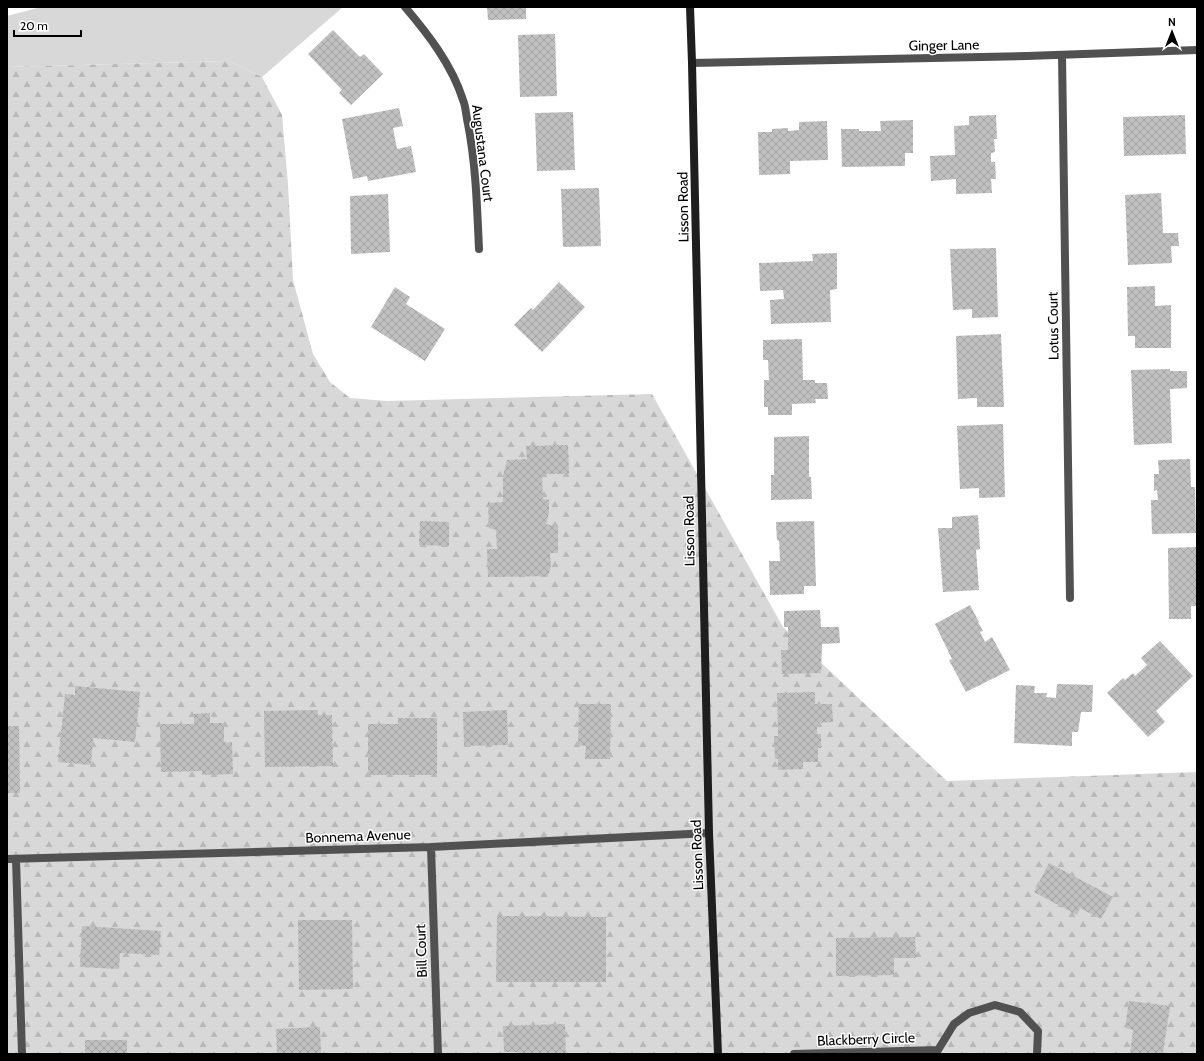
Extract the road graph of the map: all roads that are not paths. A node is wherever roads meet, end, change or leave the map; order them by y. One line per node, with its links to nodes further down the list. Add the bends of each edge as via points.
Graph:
1 (405, 7): 6 (street, Augustana Court, via 426,32 448,67 463,100 471,139)
2 (690, 7): 5 (street, Lisson Road)
3 (1197, 50): 4 (street, Ginger Lane)
4 (1062, 55): 5 (street, Ginger Lane); 7 (street, Lotus Court)
5 (692, 63): 8 (street, Lisson Road)
6 (479, 249)
7 (1070, 598)
8 (709, 833): 9 (street, Bonnema Avenue); 15 (street, Lisson Road)
9 (431, 847): 11 (street, Bonnema Avenue); 14 (street, Bill Court)
10 (7, 859): 11 (street, Bonnema Avenue)
11 (16, 859): 13 (street)
12 (939, 1052): 16 (street, Blackberry Circle); 17 (street, Blackberry Circle, via 954,1024 969,1013 995,1005 1020,1012 1038,1031)
13 (22, 1054)
14 (438, 1054)
15 (718, 1054)
16 (794, 1054)
17 (1037, 1054)

